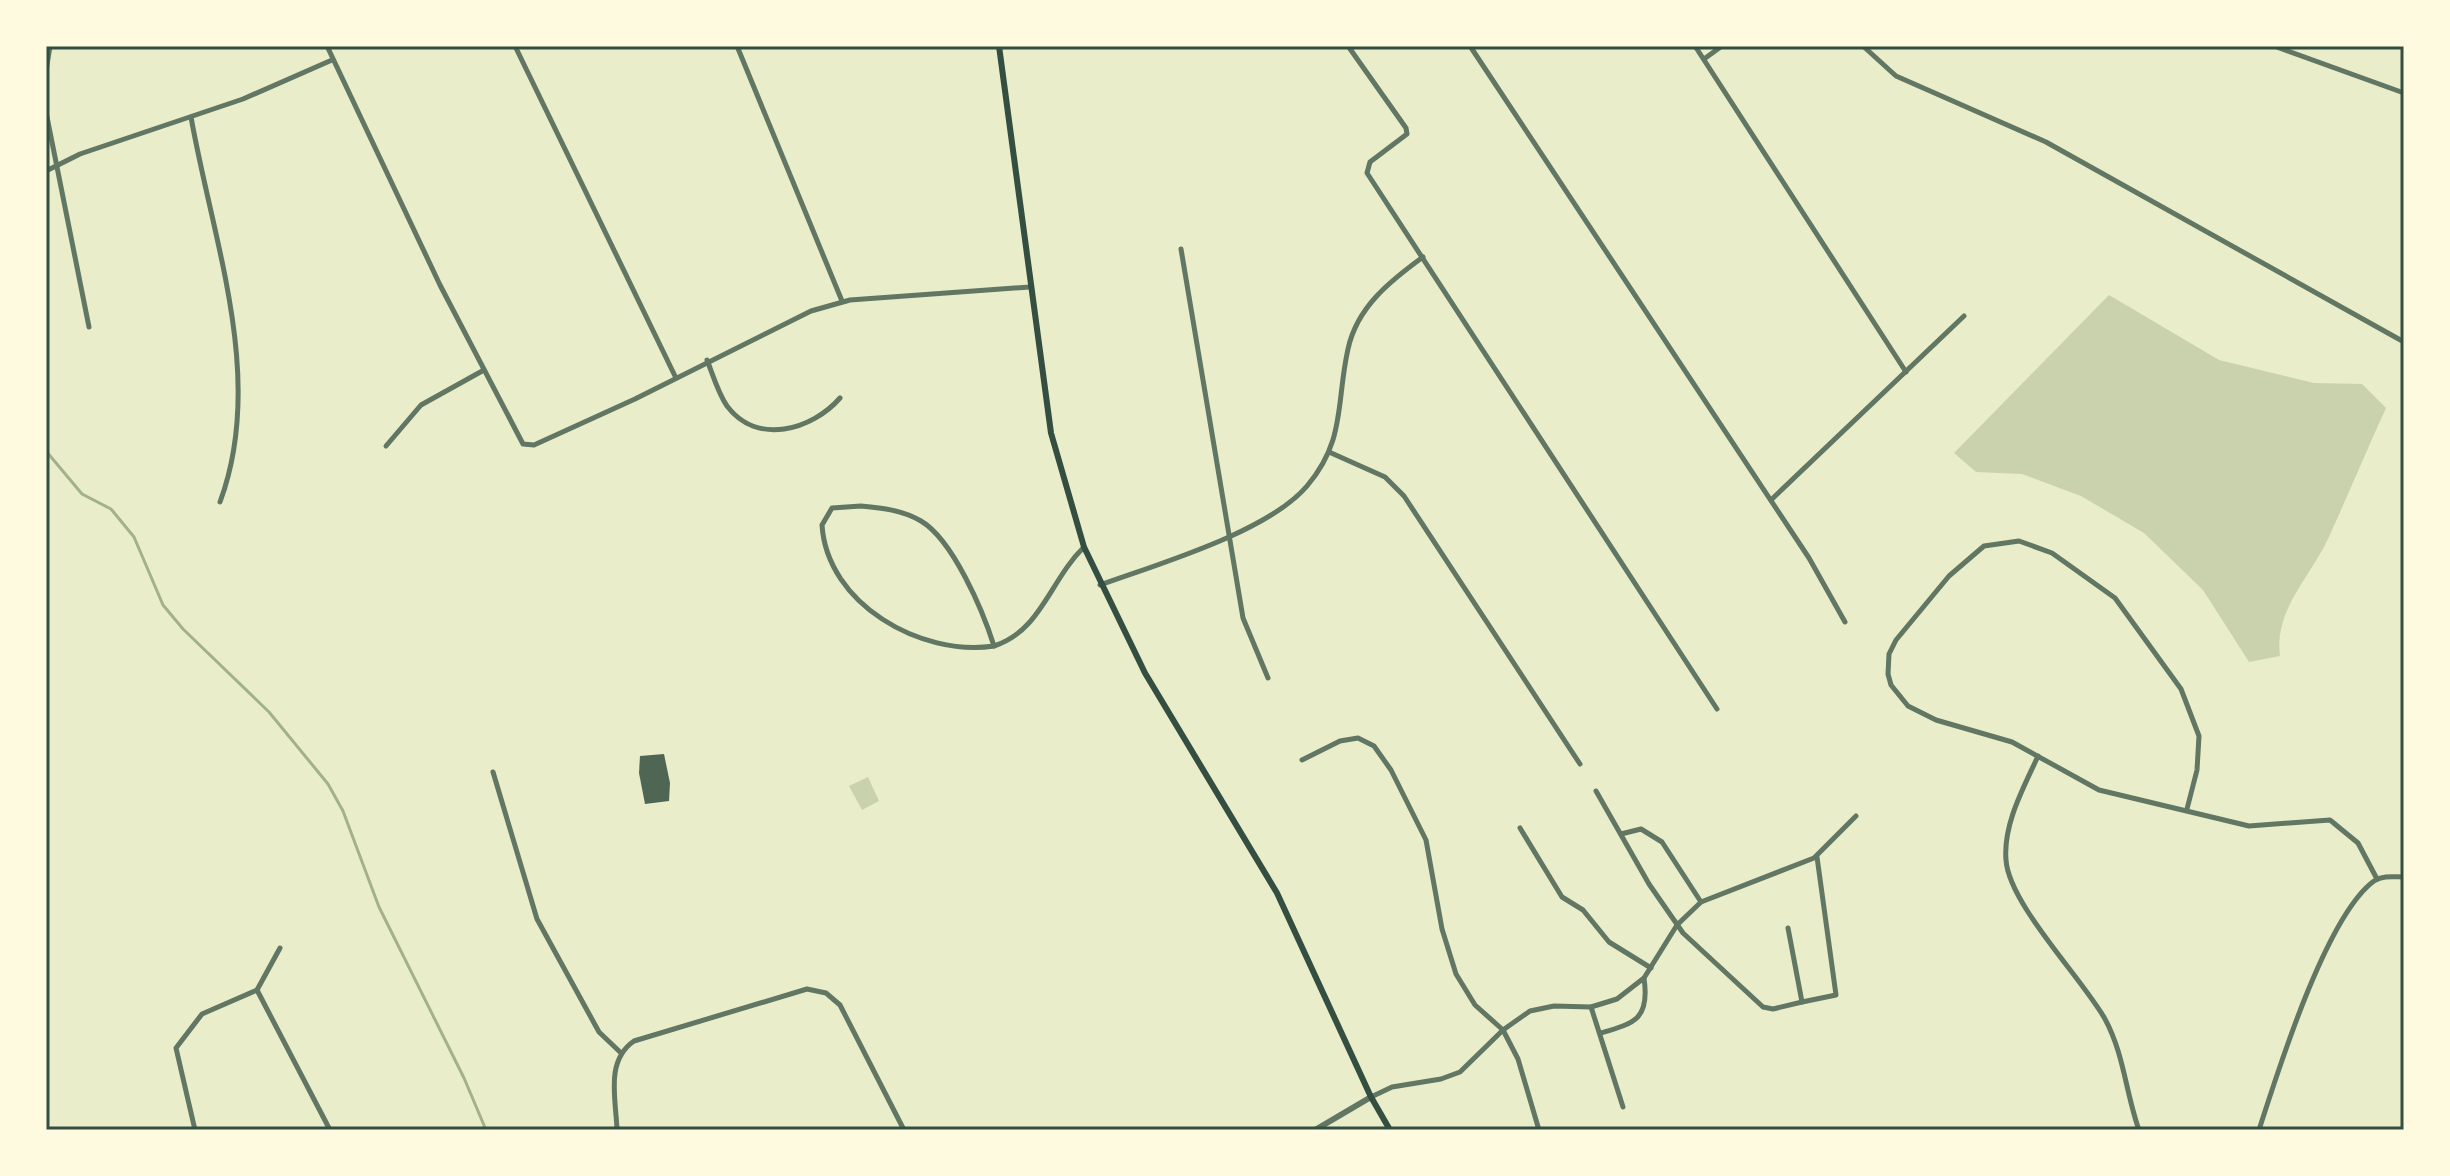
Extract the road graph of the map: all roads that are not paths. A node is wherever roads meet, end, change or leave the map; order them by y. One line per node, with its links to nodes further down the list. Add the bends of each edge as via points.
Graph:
1 (50, 46): 14 (street)
2 (327, 46): 13 (street)
3 (515, 46): 30 (street)
4 (737, 46): 23 (street)
5 (999, 46): 22 (main road)
6 (1348, 46): 21 (street, via 1406,128 1404,140 1366,167)
7 (1470, 46): 34 (street)
8 (1695, 46): 12 (street)
9 (1722, 46): 12 (street)
10 (1863, 46): 26 (street, via 1896,76 2046,142)
11 (2274, 46): 15 (street)
12 (1703, 59): 29 (street)
13 (332, 60): 17 (street); 28 (street)
14 (46, 71)
15 (2404, 93)
16 (46, 112): 18 (street)
17 (191, 117): 18 (street); 35 (street, via 238,369 237,437)
18 (56, 165): 19 (street); 25 (street)
19 (46, 171)
20 (1181, 249): 36 (street)
21 (1423, 257): 33 (street, via 1378,293 1354,330 1341,417); 42 (street)
22 (1030, 287): 23 (street); 37 (main road, via 1051,433)
23 (842, 301): 27 (street)
24 (1964, 316): 29 (street)
25 (89, 327)
26 (2404, 342)
27 (707, 360): 30 (street); 31 (street, via 728,407 755,427 782,430 807,423)
28 (484, 370): 30 (street, via 519,440 534,445); 32 (street, via 421,405)
29 (1906, 372): 34 (street)
30 (675, 376)
31 (840, 398)
32 (386, 446)
33 (1329, 452): 36 (street, via 1295,499); 45 (street, via 1385,477 1404,496)
34 (1771, 500): 39 (street)
35 (220, 502)
36 (1230, 535): 38 (street); 41 (street, via 1243,618)
37 (1084, 547): 38 (main road); 40 (street, via 1056,579 1026,630)
38 (1100, 585): 67 (main road, via 1145,673 1277,893)
39 (1845, 622)
40 (994, 646): 40 (street, via 972,593 933,530 896,510 832,508 824,517 822,538 832,566 871,612 902,631 937,643)
41 (1268, 678)
42 (1717, 709)
43 (2038, 756): 48 (street, via 2115,796); 48 (street, via 2003,739 1919,713 1898,696 1888,674 1896,640 1949,576 1984,546 2007,541 2052,553 2099,584 2148,639 2181,689 2199,736); 76 (street, via 2011,825 2008,873 2107,1023)
44 (1302, 760): 64 (street, via 1352,738 1374,746 1426,840 1456,974 1475,1005)
45 (1580, 764)
46 (493, 772): 66 (street, via 537,919 599,1032)
47 (1596, 791): 51 (street)
48 (2187, 809): 54 (street, via 2249,826 2330,820 2358,843)
49 (1856, 816): 52 (street)
50 (1520, 828): 59 (street, via 1562,897 1583,910 1609,942)
51 (1621, 834): 55 (street, via 1641,829 1662,842); 56 (street)
52 (1817, 857): 55 (street); 62 (street, via 1836,995)
53 (2404, 877): 54 (street)
54 (2377, 879): 77 (street, via 2332,941)
55 (1701, 902): 56 (street)
56 (1677, 925): 59 (street); 62 (street, via 1763,1007)
57 (1788, 928): 62 (street)
58 (280, 948): 61 (street)
59 (1651, 968): 60 (street)
60 (1644, 978): 63 (street, via 1617,999); 65 (street, via 1640,1016 1628,1026)
61 (257, 990): 69 (street, via 202,1014 176,1048); 70 (street)
62 (1802, 1002)
63 (1591, 1007): 64 (street, via 1543,1007); 65 (street)
64 (1503, 1030): 67 (street, via 1453,1076 1392,1087); 75 (street, via 1518,1059)
65 (1601, 1033): 68 (street)
66 (620, 1052): 71 (street, via 614,1069); 72 (street, via 634,1041 799,990 816,990 840,1005)
67 (1371, 1097): 73 (street); 74 (main road)
68 (1623, 1107)
69 (195, 1130)
70 (330, 1130)
71 (617, 1130)
72 (904, 1130)
73 (1315, 1130)
74 (1390, 1130)
75 (1539, 1130)
76 (2139, 1130)
77 (2259, 1130)

